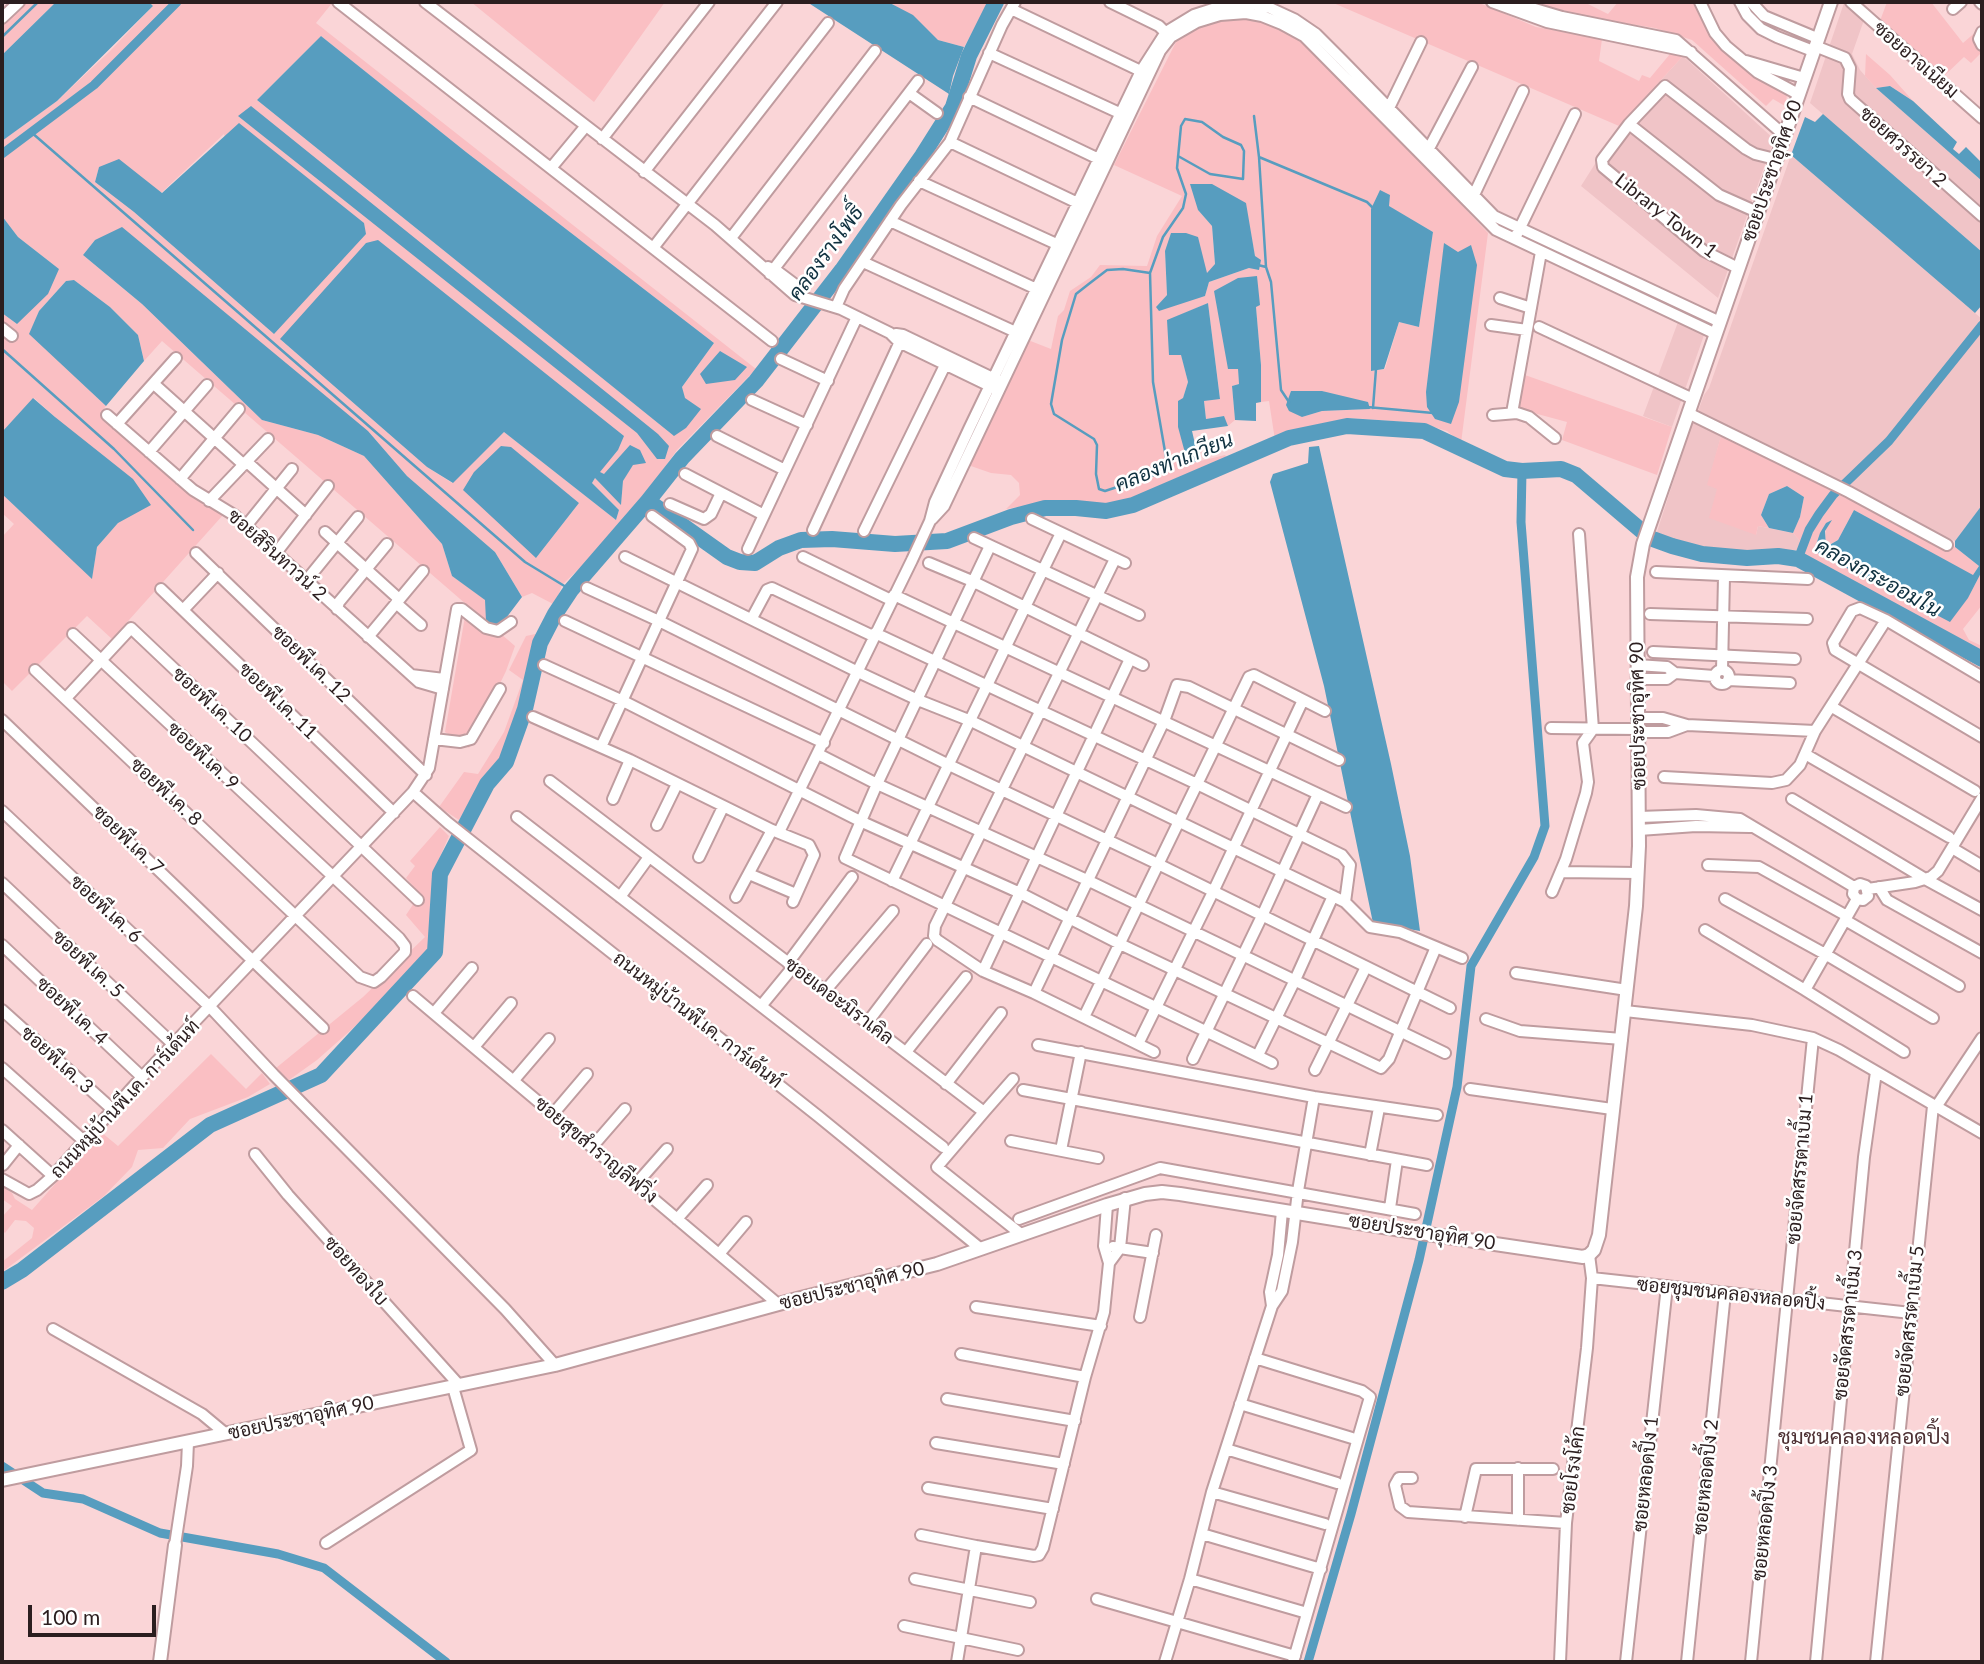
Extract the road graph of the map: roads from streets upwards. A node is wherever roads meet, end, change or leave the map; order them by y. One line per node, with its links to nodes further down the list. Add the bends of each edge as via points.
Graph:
1 (19, 2): 15 (street)
2 (338, 2): 46 (street)
3 (425, 2): 39 (street)
4 (709, 2): 41 (street)
5 (777, 2): 47 (street)
6 (1110, 2): 18 (street)
7 (1492, 2): 14 (street)
8 (1700, 2): 24 (street, via 1715,33)
9 (1740, 2): 20 (street, via 1761,29)
10 (1751, 2): 20 (street, via 1764,16)
11 (1831, 2): 20 (street, ซอยประชาอุทิศ 90)
12 (1851, 2): 37 (street, ซอยอาจเนียม)
13 (1013, 5): 23 (street); 26 (street)
14 (1512, 5): 40 (street, via 1547,22 1691,52)
15 (2, 18)
16 (828, 23): 50 (street)
17 (1982, 32): 21 (street)
18 (1168, 35): 26 (street); 33 (street, via 1222,6 1270,8 1316,34)
19 (1421, 42): 33 (street)
20 (1815, 45): 27 (street, ซอยประชาอุทิศ 90); 53 (street, ซอยศวรรยา 2, via 1845,58 1850,68 1850,99)
21 (1982, 45)
22 (874, 51): 56 (street)
23 (989, 53): 32 (street); 36 (street)
24 (1746, 61): 27 (street); 31 (street, via 1756,72)
25 (1472, 67): 43 (street)
26 (1145, 73): 36 (street)
27 (1804, 78): 31 (street, ซอยประชาอุทิศ 90)
28 (918, 81): 30 (street)
29 (1523, 91): 49 (street)
30 (909, 93): 34 (street); 62 (street)
31 (1798, 94): 40 (street, ซอยประชาอุทิศ 90)
32 (970, 97): 42 (street); 45 (street)
33 (1388, 112): 43 (street)
34 (937, 113)
35 (1574, 114): 55 (street)
36 (1125, 115): 45 (street)
37 (1982, 118)
38 (1629, 124): 44 (street, via 1662,86 1667,86 1746,149); 52 (street, via 1719,195); 61 (street, Library Town 1, via 1602,160 1603,167 1704,251)
39 (585, 127): 41 (street); 46 (street)
40 (1784, 135): 44 (street, ซอยประชาอุทิศ 90)
41 (602, 139): 47 (street)
42 (950, 142): 48 (street); 51 (street)
43 (1427, 153): 49 (street)
44 (1775, 159): 52 (street, ซอยประชาอุทิศ 90)
45 (1103, 161): 51 (street)
46 (551, 168): 58 (street)
47 (645, 172): 50 (street)
48 (919, 181): 54 (street); 57 (street)
49 (1471, 199): 55 (street)
50 (687, 204): 56 (street); 58 (street)
51 (1082, 205): 57 (street)
52 (1757, 212): 61 (street, ซอยประชาอุทิศ 90)
53 (1982, 216)
54 (890, 221): 60 (street); 65 (street)
55 (1517, 234): 59 (street); 63 (street)
56 (731, 238): 62 (street)
57 (1062, 247): 65 (street)
58 (653, 248): 77 (street)
59 (1541, 252): 64 (street); 68 (street)
60 (863, 262): 67 (street); 74 (street)
61 (1738, 268): 72 (street, ซอยประชาอุทิศ 90)
62 (770, 270): 67 (street, via 801,289 808,299)
63 (1624, 277): 64 (street); 72 (street)
64 (1618, 289): 72 (street)
65 (1041, 291): 74 (street)
66 (1500, 298): 68 (street)
67 (834, 307): 69 (street)
68 (1531, 307): 73 (street)
69 (858, 317): 76 (street); 81 (street)
70 (1491, 325): 73 (street)
71 (2, 328): 75 (street)
72 (1718, 328): 86 (street, ซอยประชาอุทิศ 90)
73 (1533, 329): 86 (street); 89 (street)
74 (1020, 334): 83 (street)
75 (12, 336)
76 (901, 338): 80 (street); 116 (street)
77 (772, 341)
78 (176, 358): 82 (street)
79 (781, 359): 81 (street)
80 (947, 360): 83 (street); 117 (street)
81 (828, 380): 94 (street)
82 (154, 384): 88 (street); 93 (street)
83 (996, 384): 145 (street)
84 (207, 385): 88 (street)
85 (752, 400): 94 (street)
86 (1693, 400): 90 (street, ซอยประชาอุทิศ 90)
87 (239, 409): 96 (street)
88 (183, 412): 96 (street); 99 (street)
89 (1512, 413): 92 (street); 97 (street, via 1529,416)
90 (1688, 413): 124 (street); 176 (street, ซอยประชาอุทิศ 90, via 1643,544 1636,585)
91 (107, 415): 93 (street, ซอยสิรินทาวน์ 2)
92 (1493, 415)
93 (117, 424): 99 (street, ซอยสิรินทาวน์ 2)
94 (807, 425): 102 (street)
95 (717, 436): 102 (street)
96 (214, 438): 100 (street); 104 (street)
97 (1555, 438)
98 (268, 439): 100 (street)
99 (149, 452): 104 (street, ซอยสิรินทาวน์ 2)
100 (246, 463): 106 (street); 108 (street)
101 (292, 469): 106 (street)
102 (785, 470): 111 (street)
103 (685, 474): 107 (street)
104 (180, 479): 108 (street, ซอยสิรินทาวน์ 2)
105 (328, 486): 110 (street)
106 (276, 489): 110 (street); 115 (street)
107 (721, 493): 109 (street, via 704,519); 111 (street)
108 (209, 502): 115 (street, ซอยสิรินทาวน์ 2, via 228,510)
109 (670, 504)
110 (306, 515): 128 (street)
111 (764, 515): 126 (street)
112 (652, 516): 140 (street, via 692,546)
113 (358, 517): 122 (street)
114 (1032, 519): 119 (street)
115 (246, 526): 128 (street, ซอยสิรินทาวน์ 2)
116 (813, 530)
117 (864, 531)
118 (324, 532): 122 (street)
119 (1061, 533): 134 (street); 144 (street, via 1120,561)
120 (1578, 534): 204 (street)
121 (974, 538): 125 (street)
122 (337, 543): 132 (street); 139 (street)
123 (387, 544): 132 (street)
124 (1947, 545)
125 (990, 546): 134 (street); 141 (street)
126 (748, 549)
127 (196, 553): 136 (street, ซอยพี.เค. 12)
128 (276, 553): 139 (street, ซอยสิรินทาวน์ 2)
129 (625, 557): 140 (street)
130 (803, 557): 145 (street)
131 (929, 562): 141 (street)
132 (366, 569): 146 (street); 148 (street)
133 (423, 570): 146 (street)
134 (1042, 570): 144 (street); 147 (street)
135 (1656, 572): 137 (street)
136 (218, 573): 149 (street); 223 (street, ซอยพี.เค. 12)
137 (1724, 577): 138 (street); 152 (street)
138 (1808, 579)
139 (306, 581): 148 (street, ซอยสิรินทาวน์ 2)
140 (677, 581): 153 (street); 157 (street)
141 (972, 581): 147 (street); 159 (street)
142 (587, 588): 157 (street)
143 (161, 589): 149 (street, ซอยพี.เค. 11)
144 (1097, 595): 151 (street); 162 (street)
145 (893, 598): 159 (street); 163 (street)
146 (397, 601): 160 (street); 164 (street)
147 (1025, 607): 162 (street); 165 (street)
148 (337, 609): 164 (street, ซอยสิรินทาวน์ 2)
149 (183, 610): 242 (street, ซอยพี.เค. 11)
150 (1650, 614): 152 (street)
151 (1139, 615)
152 (1724, 616): 154 (street); 167 (street)
153 (752, 618): 163 (street, via 772,587); 178 (street)
154 (1807, 619)
155 (1886, 620): 173 (street); 173 (street, via 1855,608 1833,640 1835,650); 182 (street)
156 (565, 621): 168 (street)
157 (659, 621): 168 (street); 196 (street)
158 (511, 622): 185 (street, ถนนหมู่บ้านพี.เค. การ์เด้นท์, via 498,631 457,609)
159 (953, 623): 165 (street); 172 (street)
160 (421, 625)
161 (73, 634): 171 (street, ซอยพี.เค. 9)
162 (1079, 634): 169 (street); 179 (street)
163 (874, 635): 172 (street); 178 (street)
164 (368, 637): 185 (street, ซอยสิรินทาวน์ 2, via 419,682)
165 (1005, 647): 179 (street); 186 (street)
166 (1653, 652): 167 (street)
167 (1723, 656): 170 (street); 181 (street)
168 (643, 657): 191 (street); 211 (street)
169 (1130, 659): 175 (street); 188 (street)
170 (1795, 659)
171 (102, 660): 189 (street, ซอยพี.เค. 10); 256 (street, ซอยพี.เค. 10, via 131,628); 269 (street, ซอยพี.เค. 9)
172 (935, 663): 186 (street); 192 (street)
173 (1858, 664): 193 (street); 208 (street)
174 (544, 665): 191 (street)
175 (1143, 665)
176 (1637, 666): 180 (street, via 1667,667); 183 (street, ซอยประชาอุทิศ 90)
177 (35, 670): 189 (street, ซอยพี.เค. 8)
178 (858, 671): 192 (street); 196 (street)
179 (1060, 672): 188 (street); 195 (street)
180 (1675, 673): 181 (street); 183 (street, via 1667,679)
181 (1722, 676): 184 (street)
182 (1982, 677)
183 (1637, 680): 202 (street, ซอยประชาอุทิศ 90)
184 (1790, 683)
185 (443, 684): 209 (street, ถนนหมู่บ้านพี.เค. การ์เด้นท์)
186 (987, 687): 195 (street); 201 (street)
187 (500, 690): 209 (street, via 471,739)
188 (1112, 696): 200 (street); 207 (street)
189 (66, 698): 290 (street, ซอยพี.เค. 8)
190 (1303, 699): 194 (street, via 1251,675); 197 (street); 206 (street)
191 (621, 700): 214 (street); 230 (street)
192 (918, 700): 201 (street); 210 (street)
193 (1832, 707): 205 (street); 233 (street)
194 (1232, 709): 200 (street, via 1177,685); 206 (street); 212 (street)
195 (1042, 710): 207 (street); 213 (street)
196 (839, 711): 210 (street); 211 (street)
197 (1325, 711)
198 (533, 717): 214 (street)
199 (2, 720): 307 (street, ซอยพี.เค. 7)
200 (1164, 720): 212 (street); 217 (street)
201 (971, 721): 213 (street); 220 (street)
202 (1638, 726): 204 (street); 205 (street, via 1668,732 1688,725); 248 (street, ซอยประชาอุทิศ 90)
203 (1551, 728): 204 (street)
204 (1593, 729): 266 (street, via 1583,743 1588,782)
205 (1815, 731): 216 (street)
206 (1286, 734): 219 (street); 222 (street)
207 (1094, 735): 217 (street); 221 (street)
208 (1982, 737)
209 (434, 739): 223 (street, ถนนหมู่บ้านพี.เค. การ์เด้นท์)
210 (900, 741): 220 (street); 227 (street)
211 (824, 743): 215 (street)
212 (1216, 745): 222 (street); 228 (street)
213 (1024, 746): 221 (street); 229 (street)
214 (601, 747): 218 (street)
215 (818, 754): 227 (street); 230 (street)
216 (1805, 754): 224 (street, via 1793,775 1772,783); 254 (street)
217 (1145, 759): 228 (street); 234 (street)
218 (630, 760): 226 (street); 235 (street)
219 (1339, 760)
220 (949, 765): 229 (street); 239 (street)
221 (1076, 771): 234 (street); 243 (street)
222 (1270, 772): 232 (street); 240 (street)
223 (426, 775): 231 (street, ถนนหมู่บ้านพี.เค. การ์เด้นท์)
224 (1664, 777)
225 (550, 781): 259 (street, ซอยเดอะมิราเคิล)
226 (677, 783): 237 (street); 249 (street)
227 (877, 784): 239 (street); 247 (street)
228 (1197, 784): 240 (street); 246 (street)
229 (1002, 790): 243 (street); 251 (street)
230 (801, 791): 247 (street); 250 (street)
231 (414, 792): 242 (street, ถนนหมู่บ้านพี.เค. การ์เด้นท์); 413 (street, ถนนหมู่บ้านพี.เค. การ์เด้นท์)
232 (1318, 793): 238 (street); 252 (street)
233 (1978, 794): 245 (street)
234 (1128, 796): 246 (street); 253 (street)
235 (613, 799)
236 (1792, 799): 272 (street)
237 (723, 807): 250 (street); 260 (street)
238 (1346, 807)
239 (928, 808): 251 (street); 255 (street)
240 (1250, 810): 252 (street); 257 (street)
241 (2, 811): 328 (street, ซอยพี.เค. 6)
242 (394, 813): 256 (street, ถนนหมู่บ้านพี.เค. การ์เด้นท์)
243 (1054, 816): 253 (street); 258 (street)
244 (517, 817): 281 (street)
245 (1978, 817): 254 (street)
246 (1180, 820): 257 (street); 261 (street)
247 (860, 821): 255 (street); 273 (street, via 845,858)
248 (1639, 824): 267 (street, ซอยประชาอุทิศ 90); 279 (street, via 1734,818)
249 (657, 825)
250 (775, 831): 268 (street); 268 (street, via 814,851 795,898)
251 (982, 831): 258 (street); 264 (street)
252 (1298, 834): 265 (street); 285 (street, via 1347,859)
253 (1107, 840): 261 (street); 271 (street)
254 (1950, 843): 263 (street); 272 (street, via 1938,871)
255 (911, 844): 264 (street); 273 (street)
256 (362, 846): 269 (street, ถนนหมู่บ้านพี.เค. การ์เด้นท์); 284 (street)
257 (1234, 847): 265 (street); 278 (street)
258 (1036, 856): 271 (street); 277 (street)
259 (649, 857): 281 (street); 308 (street, ซอยเดอะมิราเคิล)
260 (699, 857)
261 (1158, 864): 278 (street); 286 (street)
262 (1708, 865): 293 (street, via 1759,867)
263 (1982, 866)
264 (965, 868): 277 (street); 287 (street)
265 (1281, 871): 280 (street); 291 (street)
266 (1561, 872): 267 (street); 276 (street)
267 (1639, 873): 318 (street, ซอยประชาอุทิศ 90)
268 (749, 874): 282 (street)
269 (333, 877): 290 (street, ถนนหมู่บ้านพี.เค. การ์เด้นท์); 290 (street, ซอยพี.เค. 9, via 405,946 399,959 374,982 367,980)
270 (852, 877): 308 (street)
271 (1087, 880): 286 (street); 292 (street)
272 (1927, 880): 275 (street); 288 (street)
273 (892, 881): 287 (street)
274 (2, 883): 349 (street, ซอยพี.เค. 5)
275 (1874, 888): 279 (street, via 1866,898); 302 (street, via 1887,900)
276 (1552, 891)
277 (1018, 892): 292 (street); 296 (street)
278 (1213, 892): 291 (street); 295 (street)
279 (1855, 893): 293 (street)
280 (1333, 896): 285 (street); 297 (street)
281 (621, 897): 326 (street)
282 (736, 897)
283 (1725, 899): 303 (street)
284 (418, 900)
285 (1345, 902): 301 (street, via 1370,927 1401,932)
286 (1138, 905): 295 (street); 298 (street)
287 (945, 907): 296 (street); 312 (street, via 934,936)
288 (1982, 910)
289 (893, 911): 320 (street)
290 (297, 915): 307 (street, ถนนหมู่บ้านพี.เค. การ์เด้นท์)
291 (1262, 916): 297 (street); 305 (street)
292 (1069, 918): 298 (street); 304 (street)
293 (1846, 918): 303 (street); 317 (street)
294 (1705, 930): 319 (street)
295 (1193, 931): 305 (street); 311 (street)
296 (1000, 932): 304 (street); 312 (street)
297 (1313, 940): 309 (street); 315 (street)
298 (1120, 943): 311 (street); 316 (street)
299 (927, 944): 339 (street)
300 (2, 945): 364 (street, ซอยพี.เค. 4)
301 (1436, 947): 306 (street); 321 (street)
302 (1982, 953)
303 (1825, 954): 319 (street); 337 (street)
304 (1051, 956): 316 (street); 322 (street)
305 (1244, 956): 315 (street); 323 (street)
306 (1462, 958)
307 (255, 960): 328 (street, ถนนหมู่บ้านพี.เค. การ์เด้นท์); 340 (street, ซอยพี.เค. 7)
308 (791, 965): 320 (street, ซอยเดอะมิราเคิล); 326 (street)
309 (1366, 967): 321 (street); 327 (street)
310 (472, 968): 333 (street)
311 (1175, 969): 323 (street); 329 (street)
312 (982, 971): 322 (street)
313 (1516, 973): 318 (street)
314 (966, 977): 352 (street)
315 (1295, 980): 327 (street); 336 (street)
316 (1102, 981): 329 (street); 335 (street)
317 (1959, 986)
318 (1628, 990): 332 (street, ซอยประชาอุทิศ 90)
319 (1805, 990): 355 (street)
320 (825, 991): 339 (street, ซอยเดอะมิราเคิล)
321 (1417, 992): 330 (street); 342 (street)
322 (1034, 993): 335 (street)
323 (1225, 993): 336 (street); 341 (street)
324 (413, 996): 333 (street, ซอยสุขสำราญลีฟวิ่ง)
325 (511, 1003): 351 (street)
326 (761, 1006): 387 (street)
327 (1348, 1006): 342 (street); 348 (street)
328 (211, 1007): 349 (street, ถนนหมู่บ้านพี.เค. การ์เด้นท์); 431 (street, ถนนหมู่บ้านพี.เค. การ์เด้นท์)
329 (1157, 1007): 341 (street); 347 (street)
330 (1450, 1008)
331 (2, 1010): 374 (street, ซอยพี.เค. 3)
332 (1625, 1011): 343 (street, via 1752,1025); 346 (street, ซอยประชาอุทิศ 90)
333 (434, 1013): 351 (street, ซอยสุขสำราญลีฟวิ่ง)
334 (1001, 1013): 367 (street)
335 (1084, 1017): 347 (street)
336 (1277, 1018): 348 (street); 357 (street)
337 (1933, 1018)
338 (1486, 1019): 346 (street, via 1520,1031)
339 (867, 1023): 352 (street, ซอยเดอะมิราเคิล)
340 (323, 1028)
341 (1207, 1031): 357 (street); 358 (street)
342 (1399, 1031): 348 (street, via 1381,1068); 356 (street)
343 (1813, 1038): 362 (street); 421 (street, ซอยจัดสรรตาเบิ้ม 1)
344 (1982, 1038): 372 (street)
345 (549, 1039): 366 (street)
346 (1622, 1039): 376 (street, ซอยประชาอุทิศ 90)
347 (1138, 1044): 354 (street)
348 (1329, 1044): 361 (street)
349 (174, 1045): 364 (street, ถนนหมู่บ้านพี.เค. การ์เด้นท์)
350 (1038, 1045): 353 (street)
351 (474, 1046): 366 (street, ซอยสุขสำราญลีฟวิ่ง)
352 (906, 1052): 367 (street, ซอยเดอะมิราเคิล)
353 (1081, 1052): 370 (street); 371 (street)
354 (1154, 1052)
355 (1904, 1052)
356 (1445, 1053)
357 (1258, 1055): 359 (street)
358 (1193, 1059)
359 (1272, 1063)
360 (2, 1068): 382 (street)
361 (1315, 1070)
362 (1875, 1072): 372 (street); 424 (street, ซอยจัดสรรตาเบิ้ม 3)
363 (587, 1074): 378 (street)
364 (142, 1077): 374 (street, ถนนหมู่บ้านพี.เค. การ์เด้นท์)
365 (1013, 1079): 377 (street)
366 (514, 1080): 378 (street, ซอยสุขสำราญลีฟวิ่ง)
367 (946, 1084): 377 (street, ซอยเดอะมิราเคิล)
368 (1471, 1089): 376 (street)
369 (1023, 1090): 371 (street)
370 (1314, 1097): 373 (street); 384 (street)
371 (1072, 1099): 384 (street); 389 (street)
372 (1934, 1106): 381 (street); 425 (street, ซอยจัดสรรตาเบิ้ม 5)
373 (1379, 1108): 379 (street); 391 (street)
374 (112, 1109): 382 (street, ถนนหมู่บ้านพี.เค. การ์เด้นท์)
375 (625, 1109): 386 (street)
376 (1612, 1109): 416 (street, ซอยประชาอุทิศ 90, via 1599,1235)
377 (984, 1112): 409 (street, via 937,1167)
378 (553, 1114): 386 (street, ซอยสุขสำราญลีฟวิ่ง)
379 (1437, 1115)
380 (2, 1130): 385 (street)
381 (1982, 1133)
382 (84, 1141): 396 (street, ถนนหมู่บ้านพี.เค. การ์เด้นท์)
383 (1011, 1141): 389 (street)
384 (1306, 1143): 391 (street); 400 (street)
385 (19, 1145): 394 (street); 396 (street)
386 (592, 1147): 398 (street, ซอยสุขสำราญลีฟวิ่ง)
387 (943, 1147)
388 (667, 1149): 398 (street)
389 (1060, 1150): 392 (street)
390 (255, 1154): 433 (street, ซอยทองใบ)
391 (1370, 1155): 393 (street)
392 (1098, 1158)
393 (1397, 1160): 395 (street); 403 (street)
394 (3, 1165)
395 (1427, 1165)
396 (54, 1176): 397 (street, ถนนหมู่บ้านพี.เค. การ์เด้นท์, via 29,1194)
397 (2, 1179)
398 (636, 1184): 406 (street, ซอยสุขสำราญลีฟวิ่ง)
399 (707, 1185): 406 (street)
400 (1298, 1191): 403 (street); 404 (street); 407 (street, via 1160,1168)
401 (1125, 1198): 402 (street, ซอยประชาอุทิศ 90); 404 (street, ซอยประชาอุทิศ 90, via 1162,1192); 412 (street)
402 (1107, 1205): 409 (street, ซอยประชาอุทิศ 90); 411 (street)
403 (1390, 1208): 405 (street)
404 (1289, 1212): 416 (street, ซอยประชาอุทิศ 90); 430 (street, via 1282,1291 1272,1306)
405 (1415, 1214)
406 (677, 1219): 415 (street, ซอยสุขสำราญลีฟวิ่ง)
407 (1019, 1219)
408 (746, 1222): 415 (street)
409 (1022, 1235): 413 (street, ซอยประชาอุทิศ 90)
410 (1156, 1235): 414 (street)
411 (1104, 1245): 412 (street); 417 (street)
412 (1120, 1248): 414 (street); 417 (street)
413 (981, 1250): 422 (street, ซอยประชาอุทิศ 90)
414 (1153, 1252): 426 (street)
415 (719, 1254): 422 (street, ซอยสุขสำราญลีฟวิ่ง)
416 (1589, 1255): 418 (street, ซอยโรงโค้ก)
417 (1109, 1263): 427 (street)
418 (1592, 1278): 419 (street, ซอยชุมชนคลองหลอดปิ้ง); 453 (street, ซอยโรงโค้ก)
419 (1667, 1286): 420 (street, ซอยชุมชนคลองหลอดปิ้ง); 476 (street, ซอยหลอดปิ้ง 1)
420 (1725, 1293): 421 (street, ซอยชุมชนคลองหลอดปิ้ง); 477 (street, ซอยหลอดปิ้ง 2)
421 (1788, 1300): 424 (street, ซอยชุมชนคลองหลอดปิ้ง); 478 (street, ซอยหลอดปิ้ง 3)
422 (778, 1304): 431 (street, ซอยประชาอุทิศ 90)
423 (976, 1307): 427 (street)
424 (1850, 1307): 425 (street, ซอยชุมชนคลองหลอดปิ้ง); 479 (street, ซอยจัดสรรตาเบิ้ม 3)
425 (1911, 1313): 480 (street, ซอยจัดสรรตาเบิ้ม 5)
426 (1140, 1317)
427 (1101, 1326): 432 (street)
428 (53, 1329): 437 (street, via 202,1414)
429 (961, 1354): 432 (street)
430 (1255, 1358): 435 (street); 460 (street, via 1370,1397)
431 (555, 1365): 433 (street, ซอยประชาอุทิศ 90)
432 (1086, 1377): 436 (street)
433 (456, 1386): 437 (street, ซอยประชาอุทิศ 90); 457 (street, via 471,1450)
434 (947, 1399): 436 (street)
435 (1240, 1404): 438 (street); 441 (street)
436 (1075, 1421): 442 (street)
437 (226, 1434): 439 (street, ซอยประชาอุทิศ 90)
438 (1352, 1438)
439 (188, 1442): 446 (street, ซอยประชาอุทิศ 90); 458 (street)
440 (936, 1443): 442 (street)
441 (1226, 1449): 447 (street); 449 (street)
442 (1064, 1464): 450 (street)
443 (1518, 1468): 444 (street); 451 (street, via 1476,1469); 452 (street)
444 (1553, 1469)
445 (1412, 1478): 451 (street, via 1399,1478 1395,1485 1404,1510)
446 (4, 1479)
447 (1337, 1483)
448 (928, 1488): 450 (street)
449 (1212, 1492): 454 (street); 455 (street)
450 (1053, 1509): 459 (street, via 1039,1555)
451 (1465, 1517): 452 (street)
452 (1518, 1520): 453 (street)
453 (1566, 1523): 475 (street, ซอยโรงโค้ก)
454 (1325, 1524)
455 (1202, 1534): 460 (street); 462 (street)
456 (921, 1535): 459 (street)
457 (326, 1543)
458 (175, 1545): 472 (street)
459 (976, 1546): 463 (street)
460 (1321, 1569): 466 (street)
461 (915, 1579): 463 (street)
462 (1190, 1579): 466 (street); 467 (street)
463 (970, 1590): 465 (street); 469 (street)
464 (1097, 1598): 467 (street)
465 (1030, 1602)
466 (1307, 1613): 471 (street)
467 (1178, 1621): 471 (street); 474 (street)
468 (904, 1626): 469 (street)
469 (961, 1637): 470 (street); 473 (street)
470 (1018, 1650)
471 (1294, 1659)
472 (160, 1662)
473 (957, 1662)
474 (1165, 1662)
475 (1560, 1662)
476 (1626, 1662)
477 (1687, 1662)
478 (1751, 1662)
479 (1816, 1662)
480 (1877, 1662)

